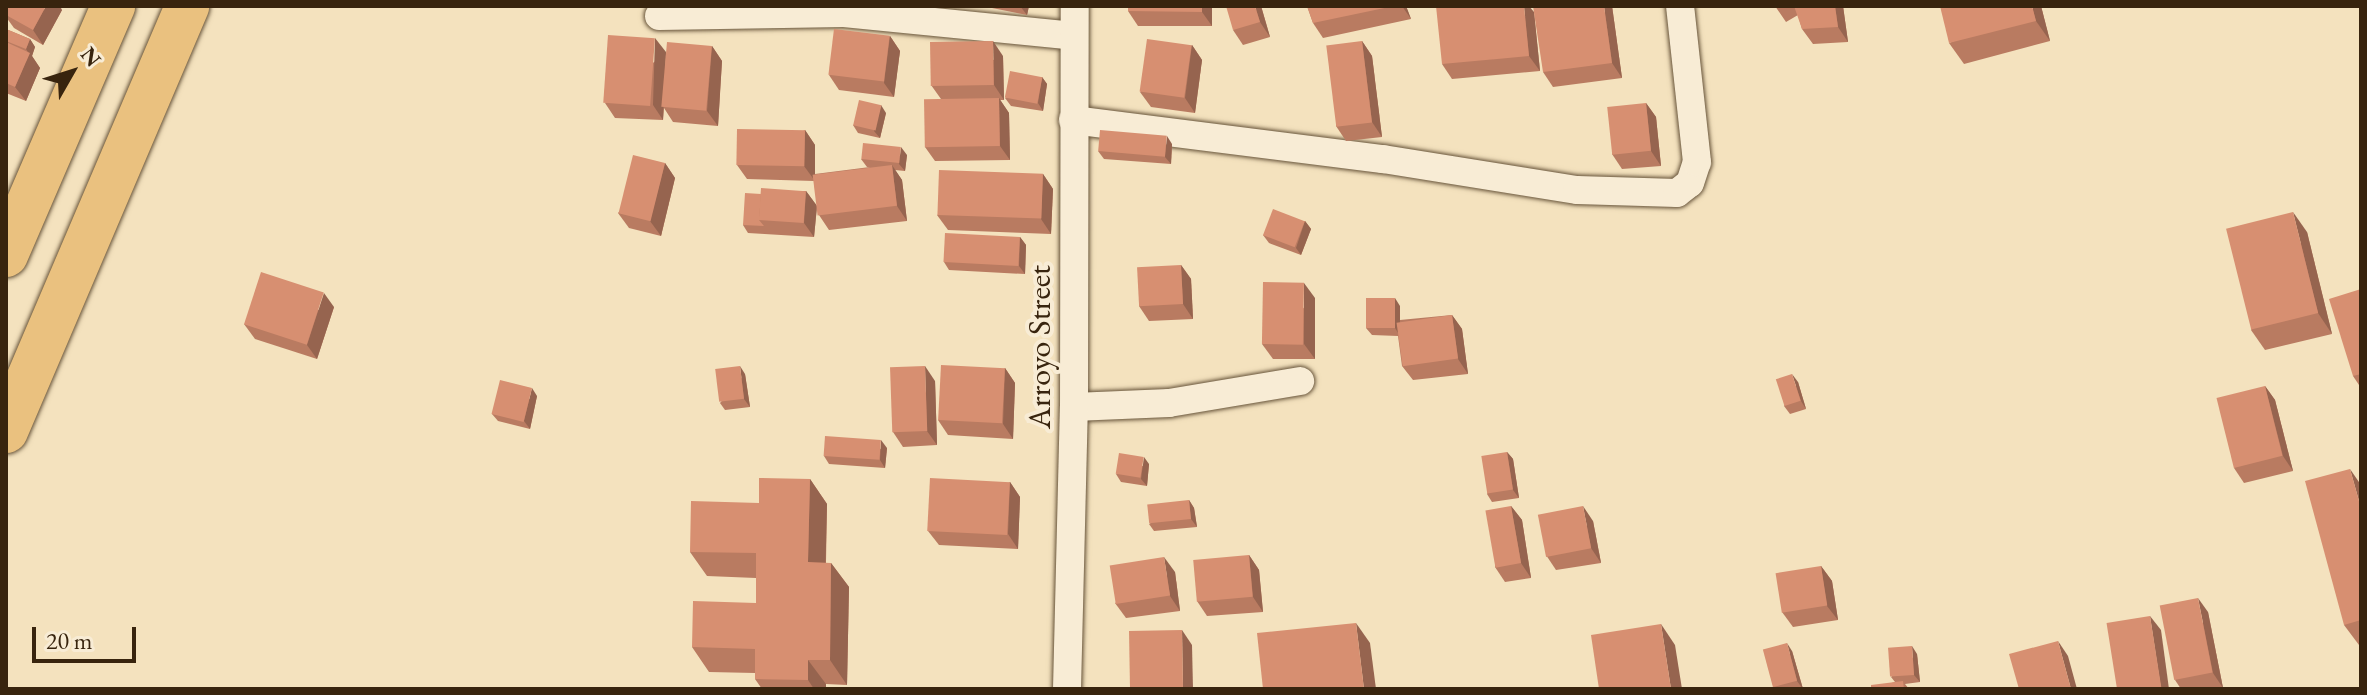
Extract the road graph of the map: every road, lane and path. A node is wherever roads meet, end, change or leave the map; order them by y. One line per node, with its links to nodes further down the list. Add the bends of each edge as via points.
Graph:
1 (1075, 6): 6 (street, Arroyo Street)
2 (1680, 6): 7 (street, via 1697,162 1690,183 1677,193 1577,190 1383,159)
3 (111, 11): 5 (main road); 8 (main road)
4 (659, 16): 6 (street, via 844,13)
5 (179, 26): 11 (main road)
6 (1074, 36): 7 (street, Arroyo Street)
7 (1073, 120): 10 (street, Arroyo Street)
8 (6, 255)
9 (1300, 381): 10 (street, via 1169,403)
10 (1074, 407): 12 (street, Arroyo Street)
11 (6, 431)
12 (1067, 689)

